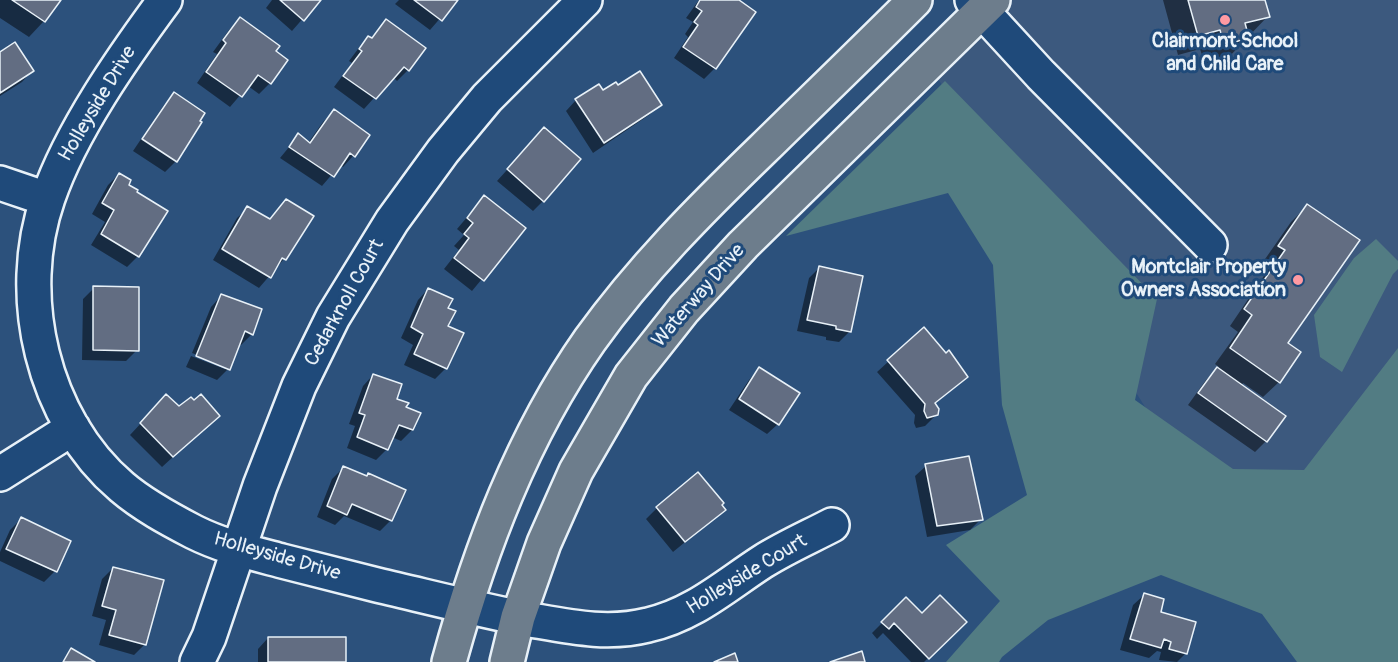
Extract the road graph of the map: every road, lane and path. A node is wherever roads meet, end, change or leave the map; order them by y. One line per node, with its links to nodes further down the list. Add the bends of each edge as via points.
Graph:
1 (165, 0): 6 (street, Holleyside Drive, via 95,106)
2 (585, 0): 11 (street, Cedarknoll Court, via 487,98 392,221 333,317 299,386)
3 (915, 0): 12 (main road, via 686,224 635,281 596,333 549,406 519,464)
4 (982, 4): 7 (street, via 1041,75); 13 (main road, Waterway Drive, via 743,245 684,309 631,376 576,471 544,543)
5 (0, 183): 6 (street)
6 (47, 199): 8 (street, Holleyside Drive, via 34,266 35,308 41,350 57,398)
7 (1210, 245)
8 (73, 428): 9 (street); 11 (street, Holleyside Drive, via 121,486 153,509)
9 (0, 474)
10 (832, 525): 13 (street, Holleyside Court, via 764,561 707,601 648,626 582,630)
11 (238, 550): 12 (street, Holleyside Drive); 14 (street, Cedarknoll Court)
12 (464, 607): 13 (street, Holleyside Drive); 15 (main road)
13 (518, 617): 16 (main road, Waterway Drive)
14 (197, 662)
15 (449, 662)
16 (507, 662)

